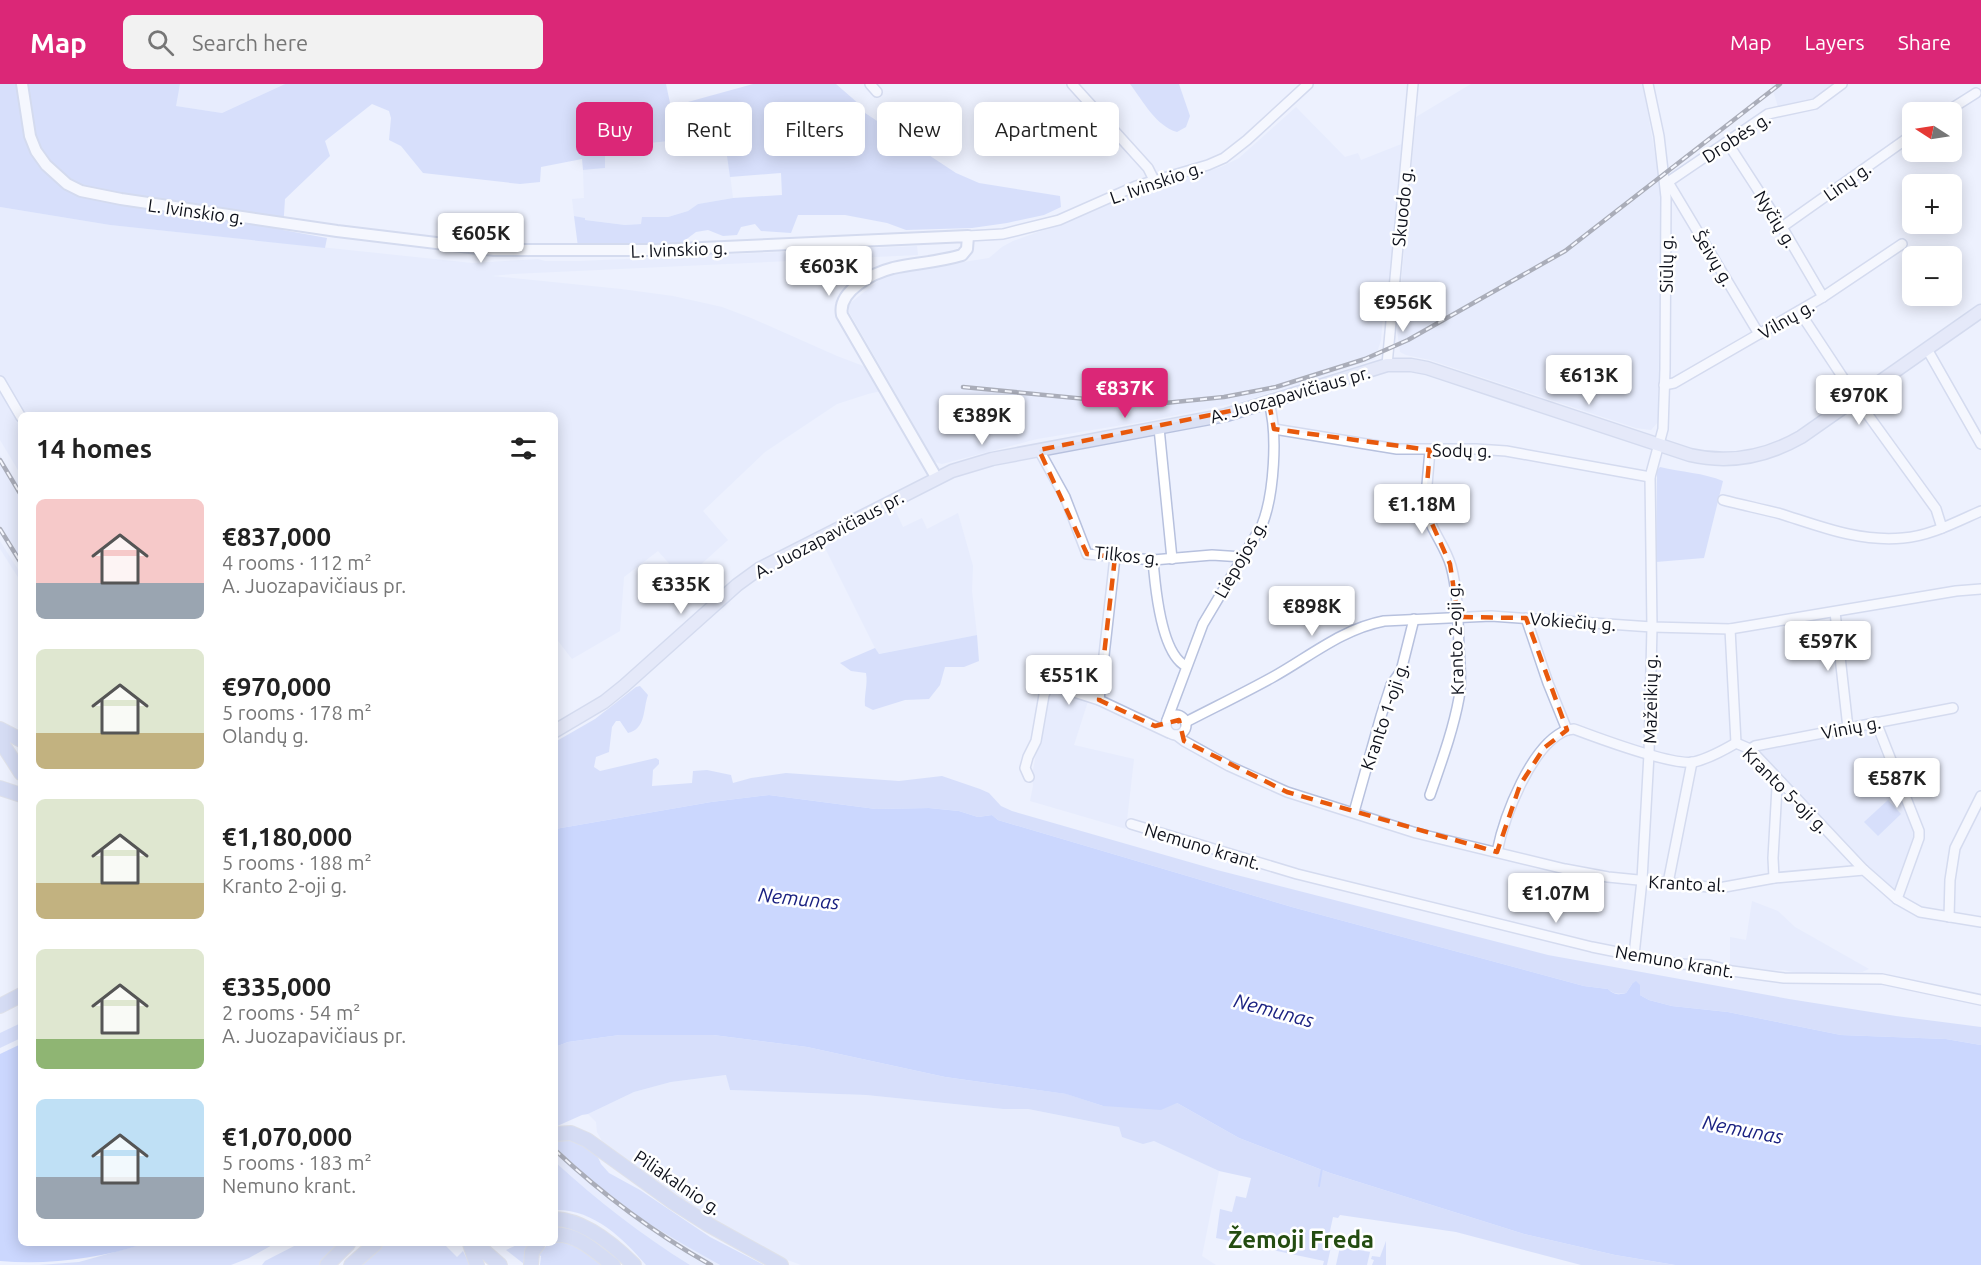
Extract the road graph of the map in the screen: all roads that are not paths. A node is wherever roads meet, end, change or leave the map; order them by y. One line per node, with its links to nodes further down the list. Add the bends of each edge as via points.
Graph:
1 (22, 84): 17 (street, L. Ivinskio g., via 27,124 40,158 74,188 92,195 474,249 645,250)
2 (870, 84): 10 (street)
3 (1072, 84): 14 (street, via 1148,168)
4 (1308, 84): 14 (street, L. Ivinskio g., via 1224,158)
5 (1413, 84): 24 (street, Skuodo g.)
6 (1648, 84): 15 (street, Siūlų g.)
7 (1842, 84): 12 (street, Drobės g., via 1815,104 1768,114)
8 (1969, 84): 9 (street)
9 (1978, 91): 11 (street)
10 (877, 92)
11 (1961, 102)
12 (1727, 142): 15 (street, Drobės g.); 16 (street, Nyčių g.)
13 (1902, 142): 16 (street, Linų g.)
14 (1154, 180): 17 (street, L. Ivinskio g., via 1039,226)
15 (1666, 182): 22 (street, Šeivų g.); 26 (street, Siūlų g.)
16 (1782, 227): 19 (street, Nyčių g.)
17 (968, 236): 36 (street, via 962,255 883,271 852,290 841,309)
18 (1902, 244): 19 (street, Vilnų g.)
19 (1823, 297): 20 (street, Vilnų g.)
20 (1799, 311): 22 (street, Vilnų g.); 27 (street)
21 (1981, 311): 23 (main road, A. Juozapavičiaus pr.)
22 (1759, 334): 26 (street, Vilnų g.)
23 (1927, 349): 27 (main road, A. Juozapavičiaus pr.); 32 (street)
24 (1388, 365): 28 (main road, A. Juozapavičiaus pr.); 33 (main road, A. Juozapavičiaus pr., via 1427,368)
25 (0, 381): 29 (street)
26 (1664, 385): 33 (street, Siūlų g.)
27 (1856, 397): 33 (main road, A. Juozapavičiaus pr., via 1800,437 1762,454 1715,459); 40 (street, via 1936,509)
28 (1269, 403): 30 (main road, A. Juozapavičiaus pr.); 31 (street, Liepojos g.)
29 (18, 412)
30 (1160, 428): 34 (main road, A. Juozapavičiaus pr.); 43 (street)
31 (1274, 429): 35 (street, Sodų g., via 1376,446); 42 (street, Liepojos g., via 1269,503 1262,525)
32 (1981, 444)
33 (1660, 445): 37 (street, Mažeikių g.)
34 (1040, 450): 36 (main road, A. Juozapavičiaus pr., via 976,463); 41 (street, Tilkos g., via 1065,497 1087,554)
35 (1430, 450): 37 (street, Sodų g., via 1506,451); 47 (street, Kranto 2-oji g., via 1425,508 1450,564)
36 (936, 477): 59 (main road, A. Juozapavičiaus pr., via 759,569 604,702)
37 (1650, 477): 50 (street, Mažeikių g.)
38 (1723, 500): 40 (street, via 1853,537 1902,538)
39 (1981, 512): 40 (street)
40 (1942, 528)
41 (1115, 557): 44 (street, Tilkos g.); 53 (street)
42 (1243, 557): 43 (street, Tilkos g.); 52 (street, Liepojos g., via 1203,624)
43 (1172, 559): 44 (street, Tilkos g.)
44 (1153, 560): 52 (street, via 1156,602 1173,654)
45 (1981, 589): 46 (street, Vokiečių g.)
46 (1835, 612): 51 (street, Vokiečių g.); 57 (street)
47 (1458, 617): 48 (street, Vokiečių g.); 49 (street, Vokiečių g.); 72 (street, Kranto 2-oji g., via 1460,695)
48 (1526, 618): 50 (street, Vokiečių g.); 60 (street)
49 (1414, 619): 56 (street, Vokiečių g., via 1375,623 1336,639 1274,677 1186,722 1185,728); 74 (street, Kranto 1-oji g., via 1401,671 1391,685)
50 (1652, 627): 51 (street, Vokiečių g.); 65 (street, Mažeikių g.)
51 (1730, 629): 63 (street, Kranto 5-oji g.)
52 (1186, 666): 56 (street, Liepojos g.)
53 (1099, 700): 56 (street, via 1155,726); 68 (street, via 1049,684 1036,741 1028,757)
54 (1953, 708): 55 (street, Vinių g.)
55 (1876, 722): 57 (street, Vinių g.); 81 (street, via 1919,831)
56 (1174, 726): 74 (street, Kranto al., via 1229,766 1287,792)
57 (1848, 728): 64 (street, Vinių g.)
58 (0, 729): 61 (main road)
59 (558, 729)
60 (1567, 730): 65 (street); 76 (street, via 1544,748 1520,785)
61 (18, 738)
62 (0, 740): 67 (main road)
63 (1736, 743): 64 (street, Kranto 5-oji g.); 66 (street)
64 (1750, 749): 69 (street, Kranto 5-oji g.)
65 (1649, 754): 66 (street); 79 (street, Mažeikių g.)
66 (1692, 762): 80 (street)
67 (18, 768)
68 (1029, 777)
69 (1781, 782): 77 (street, Kranto 5-oji g.); 78 (street)
70 (0, 788): 71 (main road)
71 (18, 794)
72 (1430, 795)
73 (1981, 796): 82 (street, via 1956,848)
74 (1354, 812): 76 (street, Kranto al., via 1416,833)
75 (1131, 824): 84 (street, Nemuno krant., via 1297,874)
76 (1497, 852): 79 (street, Kranto al., via 1576,871)
77 (1864, 870): 78 (street, Kranto al.); 81 (street)
78 (1774, 878): 80 (street, Kranto al., via 1719,888)
79 (1642, 880): 80 (street, Kranto al.); 84 (street, Mažeikių g.)
80 (1668, 883)
81 (1897, 899): 82 (street, via 1920,912)
82 (1949, 917): 83 (street)
83 (1981, 922)
84 (1634, 955): 86 (street, Nemuno krant., via 1784,978 1882,979)
85 (18, 997): 87 (main road)
86 (1981, 1000)
87 (0, 1006)
88 (558, 1134): 103 (main road, Piliakalnio g., via 571,1133 587,1140 682,1208)
89 (558, 1219): 102 (main road, via 576,1222)
90 (558, 1235): 101 (main road, via 581,1242)
91 (346, 1246): 96 (main road)
92 (373, 1246): 97 (main road)
93 (471, 1246): 98 (main road)
94 (478, 1246): 99 (main road)
95 (536, 1246): 100 (main road)
96 (327, 1265)
97 (351, 1265)
98 (477, 1265)
99 (500, 1265)
100 (531, 1265)
101 (613, 1265)
102 (634, 1265)
103 (781, 1265)

